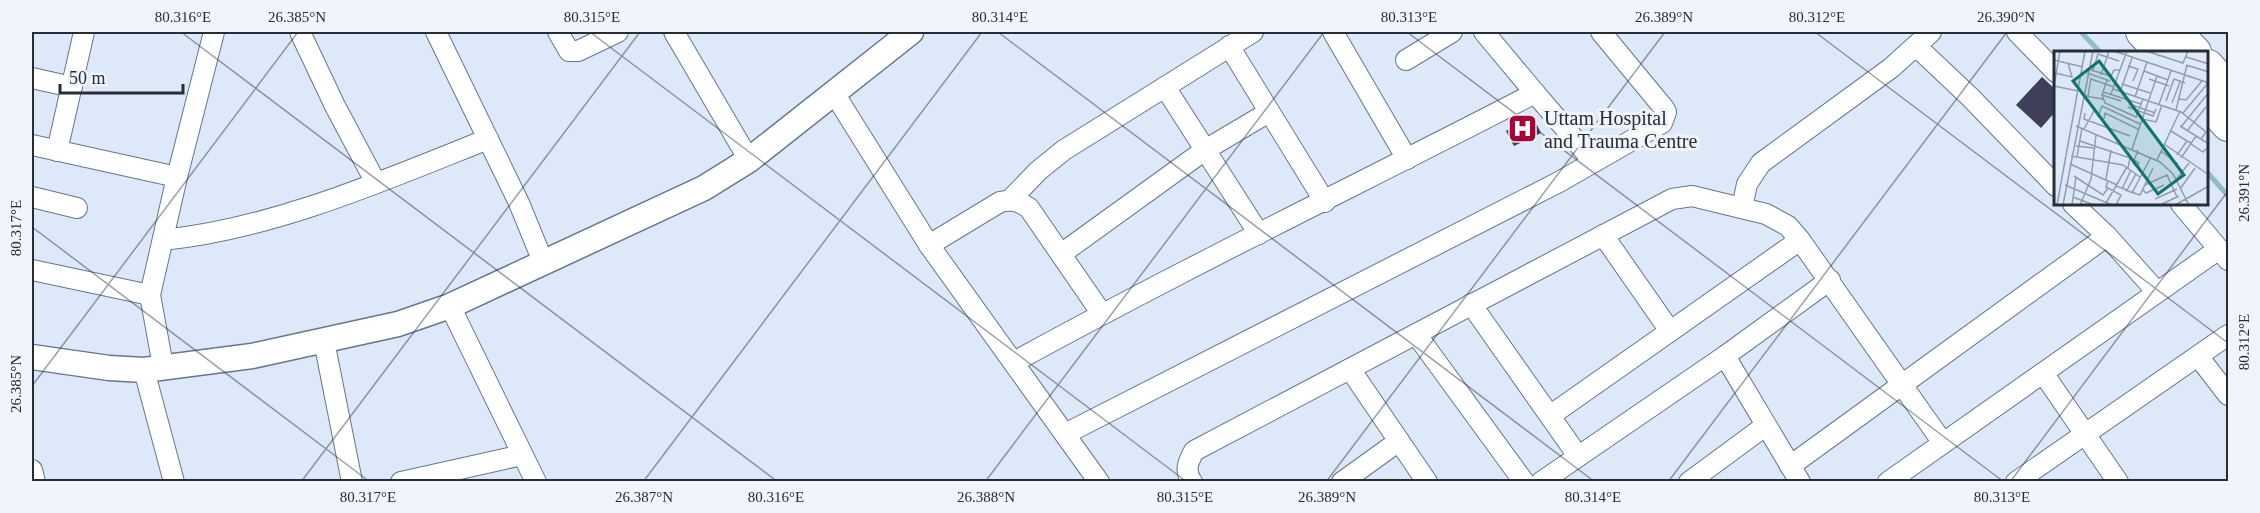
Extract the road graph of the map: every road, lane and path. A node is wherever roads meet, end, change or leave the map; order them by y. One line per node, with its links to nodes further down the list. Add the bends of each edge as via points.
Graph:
1 (84, 32): 25 (street)
2 (214, 32): 40 (street)
3 (300, 32): 41 (street)
4 (436, 32): 33 (street)
5 (558, 32): 6 (street, via 569,51 578,51)
6 (618, 32)
7 (674, 32): 38 (street)
8 (911, 32): 28 (street)
9 (1253, 32): 18 (street)
10 (1333, 32): 37 (street)
11 (1452, 32): 21 (street)
12 (1484, 32): 29 (street)
13 (1601, 32): 39 (street, via 1666,112 1662,123)
14 (2018, 32): 23 (street)
15 (2142, 32): 19 (highway)
16 (2175, 32): 20 (highway)
17 (1918, 38): 42 (street); 49 (street, via 1891,68 1761,163 1747,184)
18 (1229, 46): 26 (street); 31 (street)
19 (2161, 51)
20 (2194, 51)
21 (1406, 60)
22 (2209, 67): 27 (highway)
23 (2054, 70)
24 (32, 78): 25 (street)
25 (72, 87): 36 (street)
26 (1166, 87): 35 (street); 44 (street, via 1064,150)
27 (2229, 89)
28 (834, 93): 38 (street); 55 (street)
29 (1535, 93): 37 (street); 39 (street)
30 (2209, 104): 32 (highway)
31 (1269, 112): 35 (street); 45 (street)
32 (2229, 125)
33 (488, 139): 41 (street); 58 (street)
34 (32, 145): 36 (street)
35 (1205, 150): 50 (street); 56 (street)
36 (57, 151): 40 (street)
37 (1407, 159): 45 (street)
38 (749, 160): 58 (street, via 704,188)
39 (1594, 162): 81 (street, via 1348,292)
40 (177, 177): 53 (street)
41 (376, 183): 53 (street, via 214,233)
42 (2054, 184)
43 (32, 197): 48 (street)
44 (1011, 199): 55 (street); 56 (street, via 1029,208)
45 (1325, 202): 50 (street)
46 (2075, 206): 52 (street)
47 (2183, 206): 57 (street)
48 (77, 208)
49 (1742, 208): 51 (street, via 1692,196 1671,200); 54 (street, via 1766,214 1788,226)
50 (1259, 234): 65 (street)
51 (1604, 235): 63 (street); 66 (street)
52 (2107, 236): 61 (street); 77 (street)
53 (163, 240): 62 (street)
54 (1800, 240): 60 (street); 66 (street)
55 (929, 245): 73 (street)
56 (1061, 254): 65 (street)
57 (2224, 254): 61 (street)
58 (544, 264): 64 (street)
59 (32, 270): 62 (street)
60 (1830, 280): 70 (street); 77 (street)
61 (2157, 292): 76 (street)
62 (150, 295): 74 (street)
63 (1471, 304): 67 (street); 79 (street)
64 (450, 306): 69 (street, via 398,324); 85 (street)
65 (1102, 314): 73 (street)
66 (1670, 331): 79 (street)
67 (1416, 334): 75 (street); 98 (street)
68 (2229, 335): 71 (street)
69 (324, 341): 74 (street, via 252,356); 91 (street)
70 (1725, 356): 80 (street); 86 (street)
71 (2198, 356): 78 (street); 82 (street)
72 (32, 357): 74 (street, via 109,368)
73 (1014, 362): 81 (street)
74 (153, 368): 90 (street)
75 (1350, 369): 83 (street); 95 (street, via 1194,451 1187,463)
76 (2043, 373): 82 (street); 84 (street)
77 (1904, 385): 84 (street); 88 (street)
78 (2229, 395)
79 (1551, 415): 86 (street)
80 (1765, 426): 88 (street); 100 (street)
81 (1065, 434): 94 (street)
82 (2084, 435): 102 (street); 103 (street)
83 (1399, 441): 96 (street); 97 (street)
84 (1943, 443): 101 (street)
85 (522, 455): 92 (street); 93 (street)
86 (1578, 456): 99 (street)
87 (32, 470): 89 (street)
88 (1795, 474)
89 (35, 482)
90 (174, 482)
91 (352, 482)
92 (400, 482)
93 (536, 482)
94 (1099, 482)
95 (1192, 482)
96 (1342, 482)
97 (1427, 482)
98 (1524, 482)
99 (1541, 482)
100 (1689, 482)
101 (1888, 482)
102 (2016, 482)
103 (2118, 482)

